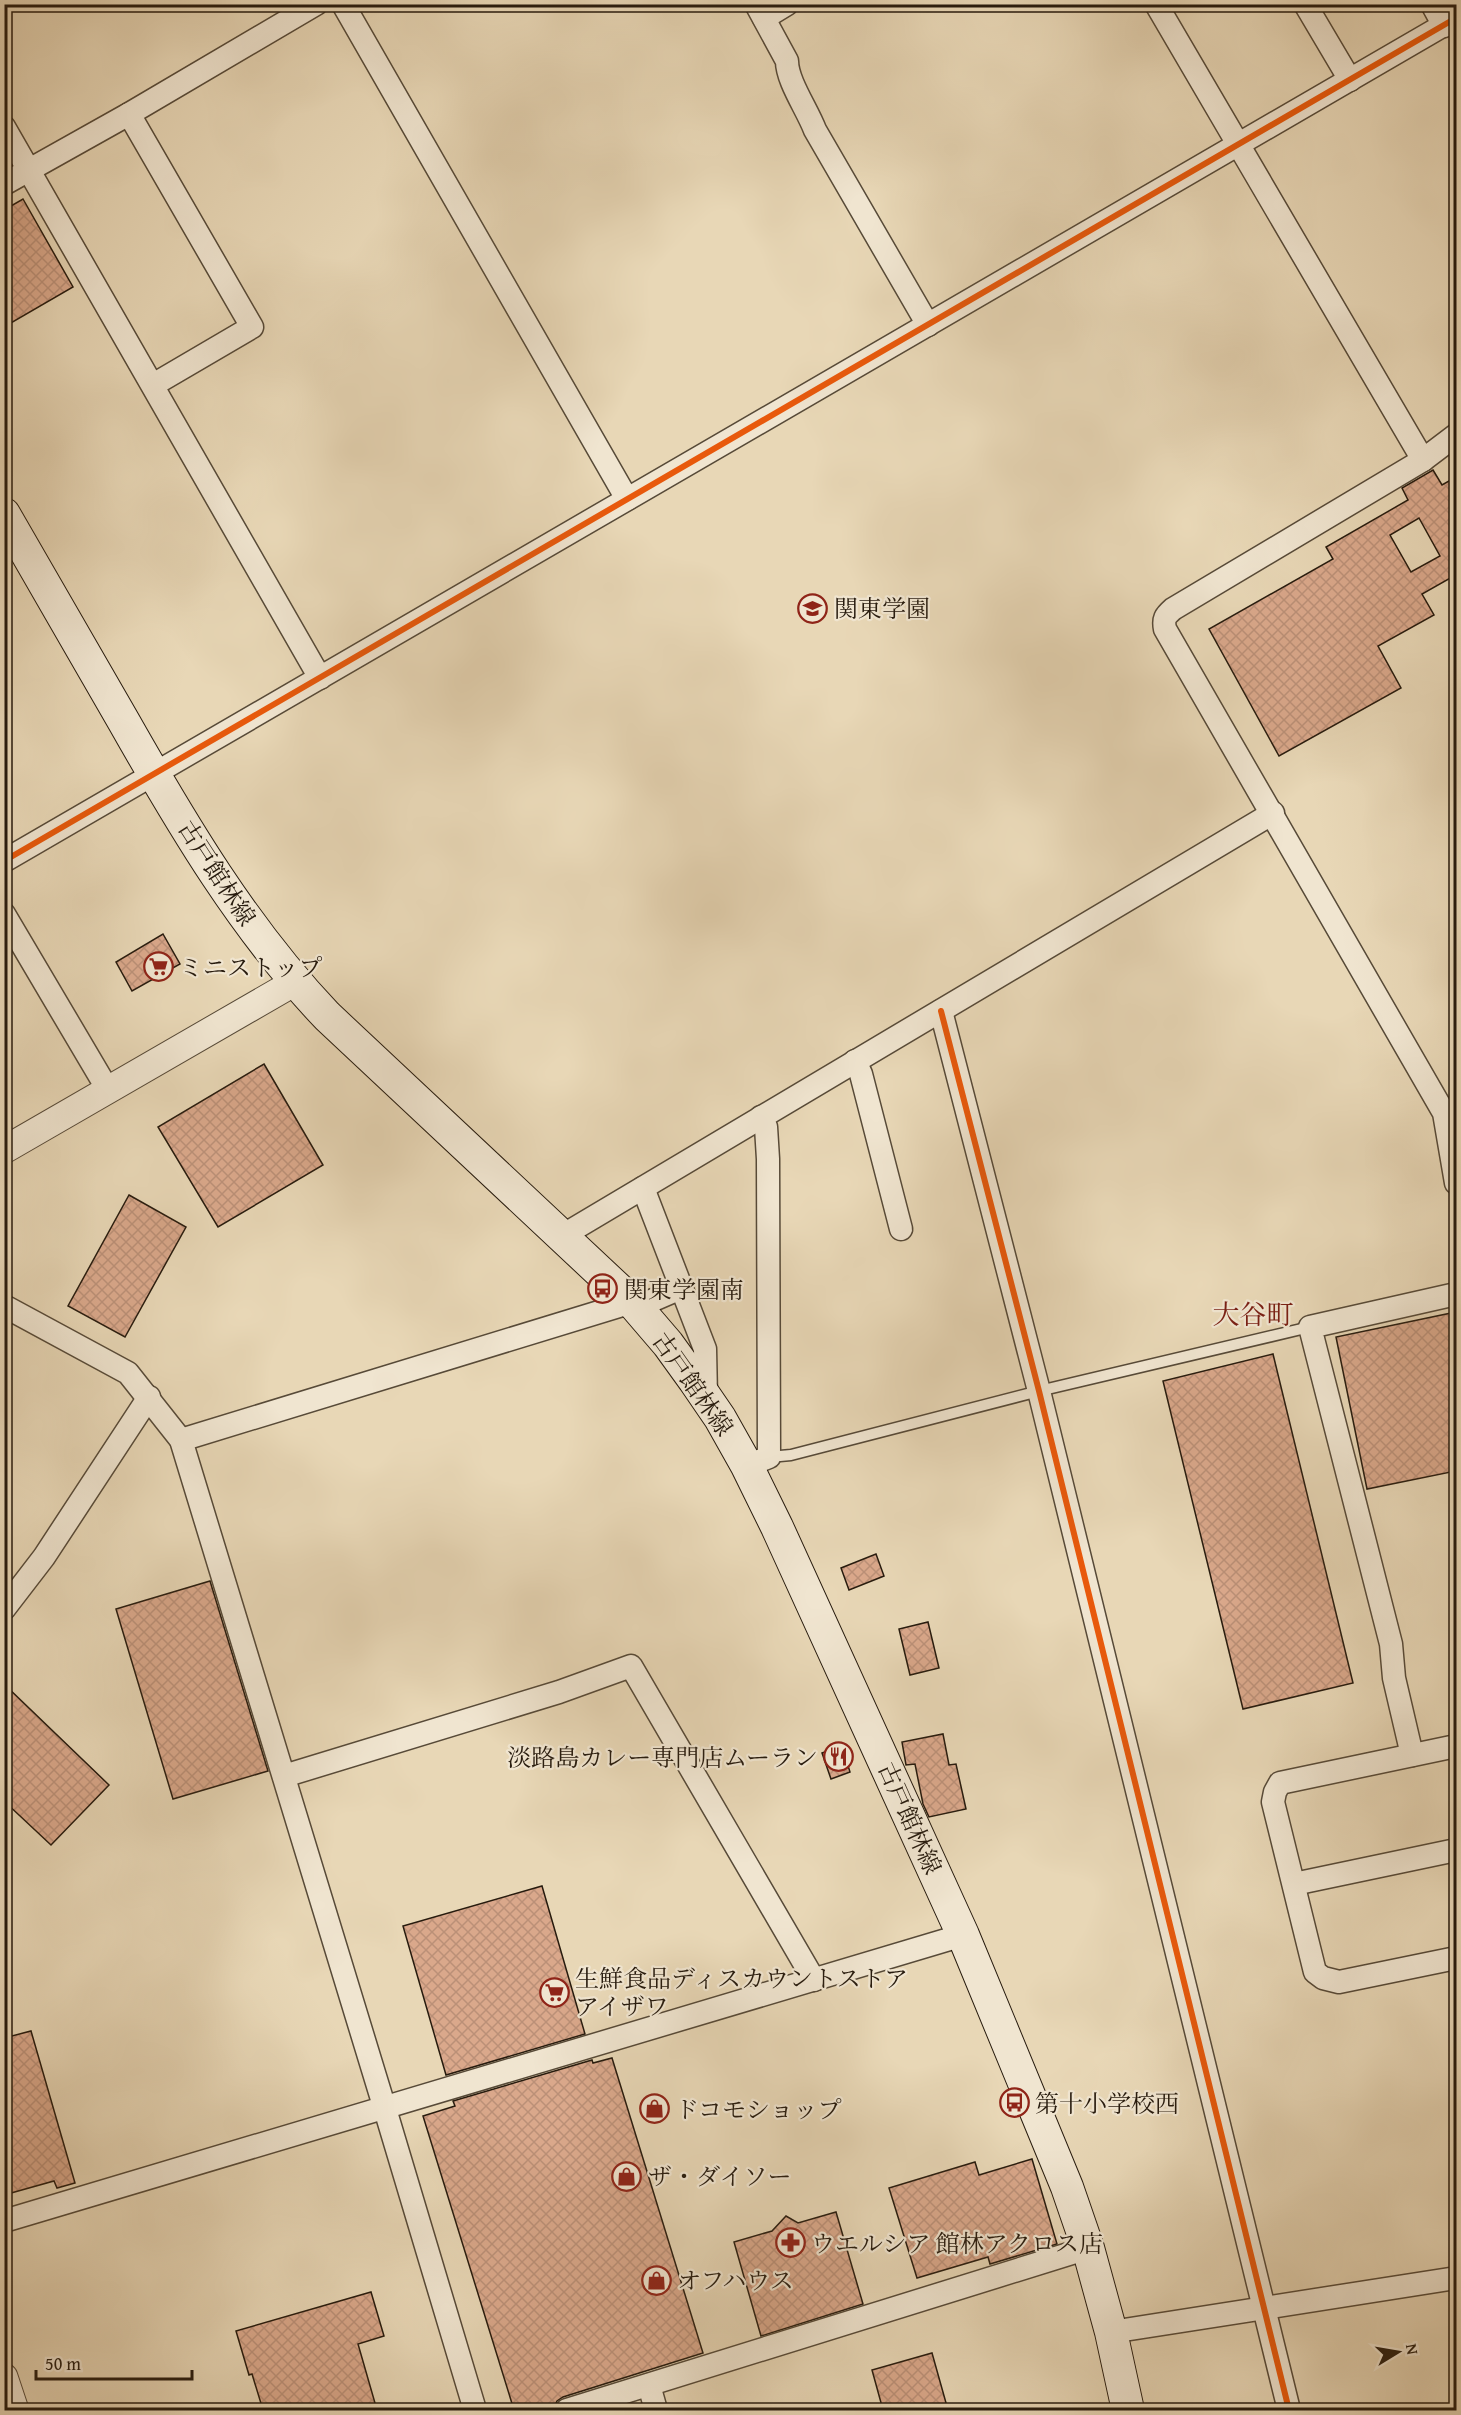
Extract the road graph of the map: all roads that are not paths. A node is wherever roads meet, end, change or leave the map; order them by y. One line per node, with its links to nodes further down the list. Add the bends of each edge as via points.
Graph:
1 (316, 4): 10 (street)
2 (343, 4): 19 (street)
3 (787, 4): 7 (street)
4 (1156, 4): 12 (street)
5 (1305, 4): 9 (street)
6 (1432, 4): 8 (street)
7 (760, 11): 15 (street, via 787,61 787,71 815,130)
8 (1450, 22): 9 (street)
9 (1350, 80): 12 (street)
10 (129, 114): 13 (street); 16 (street, via 252,327)
11 (4, 127): 13 (street)
12 (1239, 143): 15 (street); 18 (street)
13 (29, 169): 14 (street); 16 (street)
14 (4, 184)
15 (928, 325): 19 (street)
16 (153, 385): 21 (street)
17 (1456, 435): 18 (street)
18 (1423, 460): 23 (street, via 1166,616 1165,629)
19 (627, 499): 21 (street)
20 (4, 514): 22 (main road, 古戸館林線)
21 (320, 678): 22 (street)
22 (153, 773): 24 (street); 26 (main road, 古戸館林線, via 225,888)
23 (1273, 813): 27 (street); 32 (street, via 1444,1113)
24 (4, 861)
25 (4, 914): 29 (street)
26 (295, 982): 29 (street); 35 (main road, 古戸館林線)
27 (940, 1011): 28 (street); 41 (street)
28 (855, 1061): 30 (street); 34 (street)
29 (108, 1090): 31 (street)
30 (761, 1117): 33 (street); 45 (street, via 766,1127 768,1159)
31 (4, 1150)
32 (1456, 1183)
33 (643, 1188): 35 (street); 36 (street)
34 (901, 1229)
35 (562, 1236): 38 (main road, 古戸館林線)
36 (681, 1288): 38 (street, via 644,1304); 43 (street, via 705,1349)
37 (1456, 1294): 40 (street)
38 (632, 1302): 43 (main road, 古戸館林線); 44 (street)
39 (4, 1306): 42 (street, via 128,1373)
40 (1310, 1327): 41 (lane); 48 (street, via 1391,1644 1394,1678)
41 (1039, 1391): 45 (lane); 59 (street)
42 (148, 1397): 44 (street); 46 (street, via 44,1557)
43 (705, 1397): 45 (main road, 古戸館林線)
44 (181, 1440): 49 (street)
45 (758, 1462): 52 (main road, 古戸館林線, via 777,1527)
46 (4, 1609)
47 (1456, 1746): 48 (street)
48 (1412, 1755): 51 (street, via 1280,1783 1273,1802)
49 (284, 1776): 54 (street, via 559,1692 631,1666); 55 (street)
50 (1456, 1850): 51 (street)
51 (1294, 1884): 53 (street, via 1315,1972 1323,1978 1339,1982)
52 (963, 1935): 54 (street); 57 (main road, 古戸館林線, via 1067,2187)
53 (1456, 1958)
54 (814, 1980): 55 (street)
55 (386, 2109): 56 (street); 64 (street)
56 (4, 2221)
57 (1088, 2248): 60 (main road, 古戸館林線); 62 (street)
58 (1456, 2278): 59 (street)
59 (1263, 2309): 60 (street); 68 (street)
60 (1111, 2332): 67 (main road, 古戸館林線)
61 (4, 2377): 63 (street)
62 (649, 2385): 65 (street); 66 (street)
63 (15, 2410)
64 (475, 2410)
65 (567, 2410)
66 (656, 2410)
67 (1128, 2410)
68 (1289, 2410)

